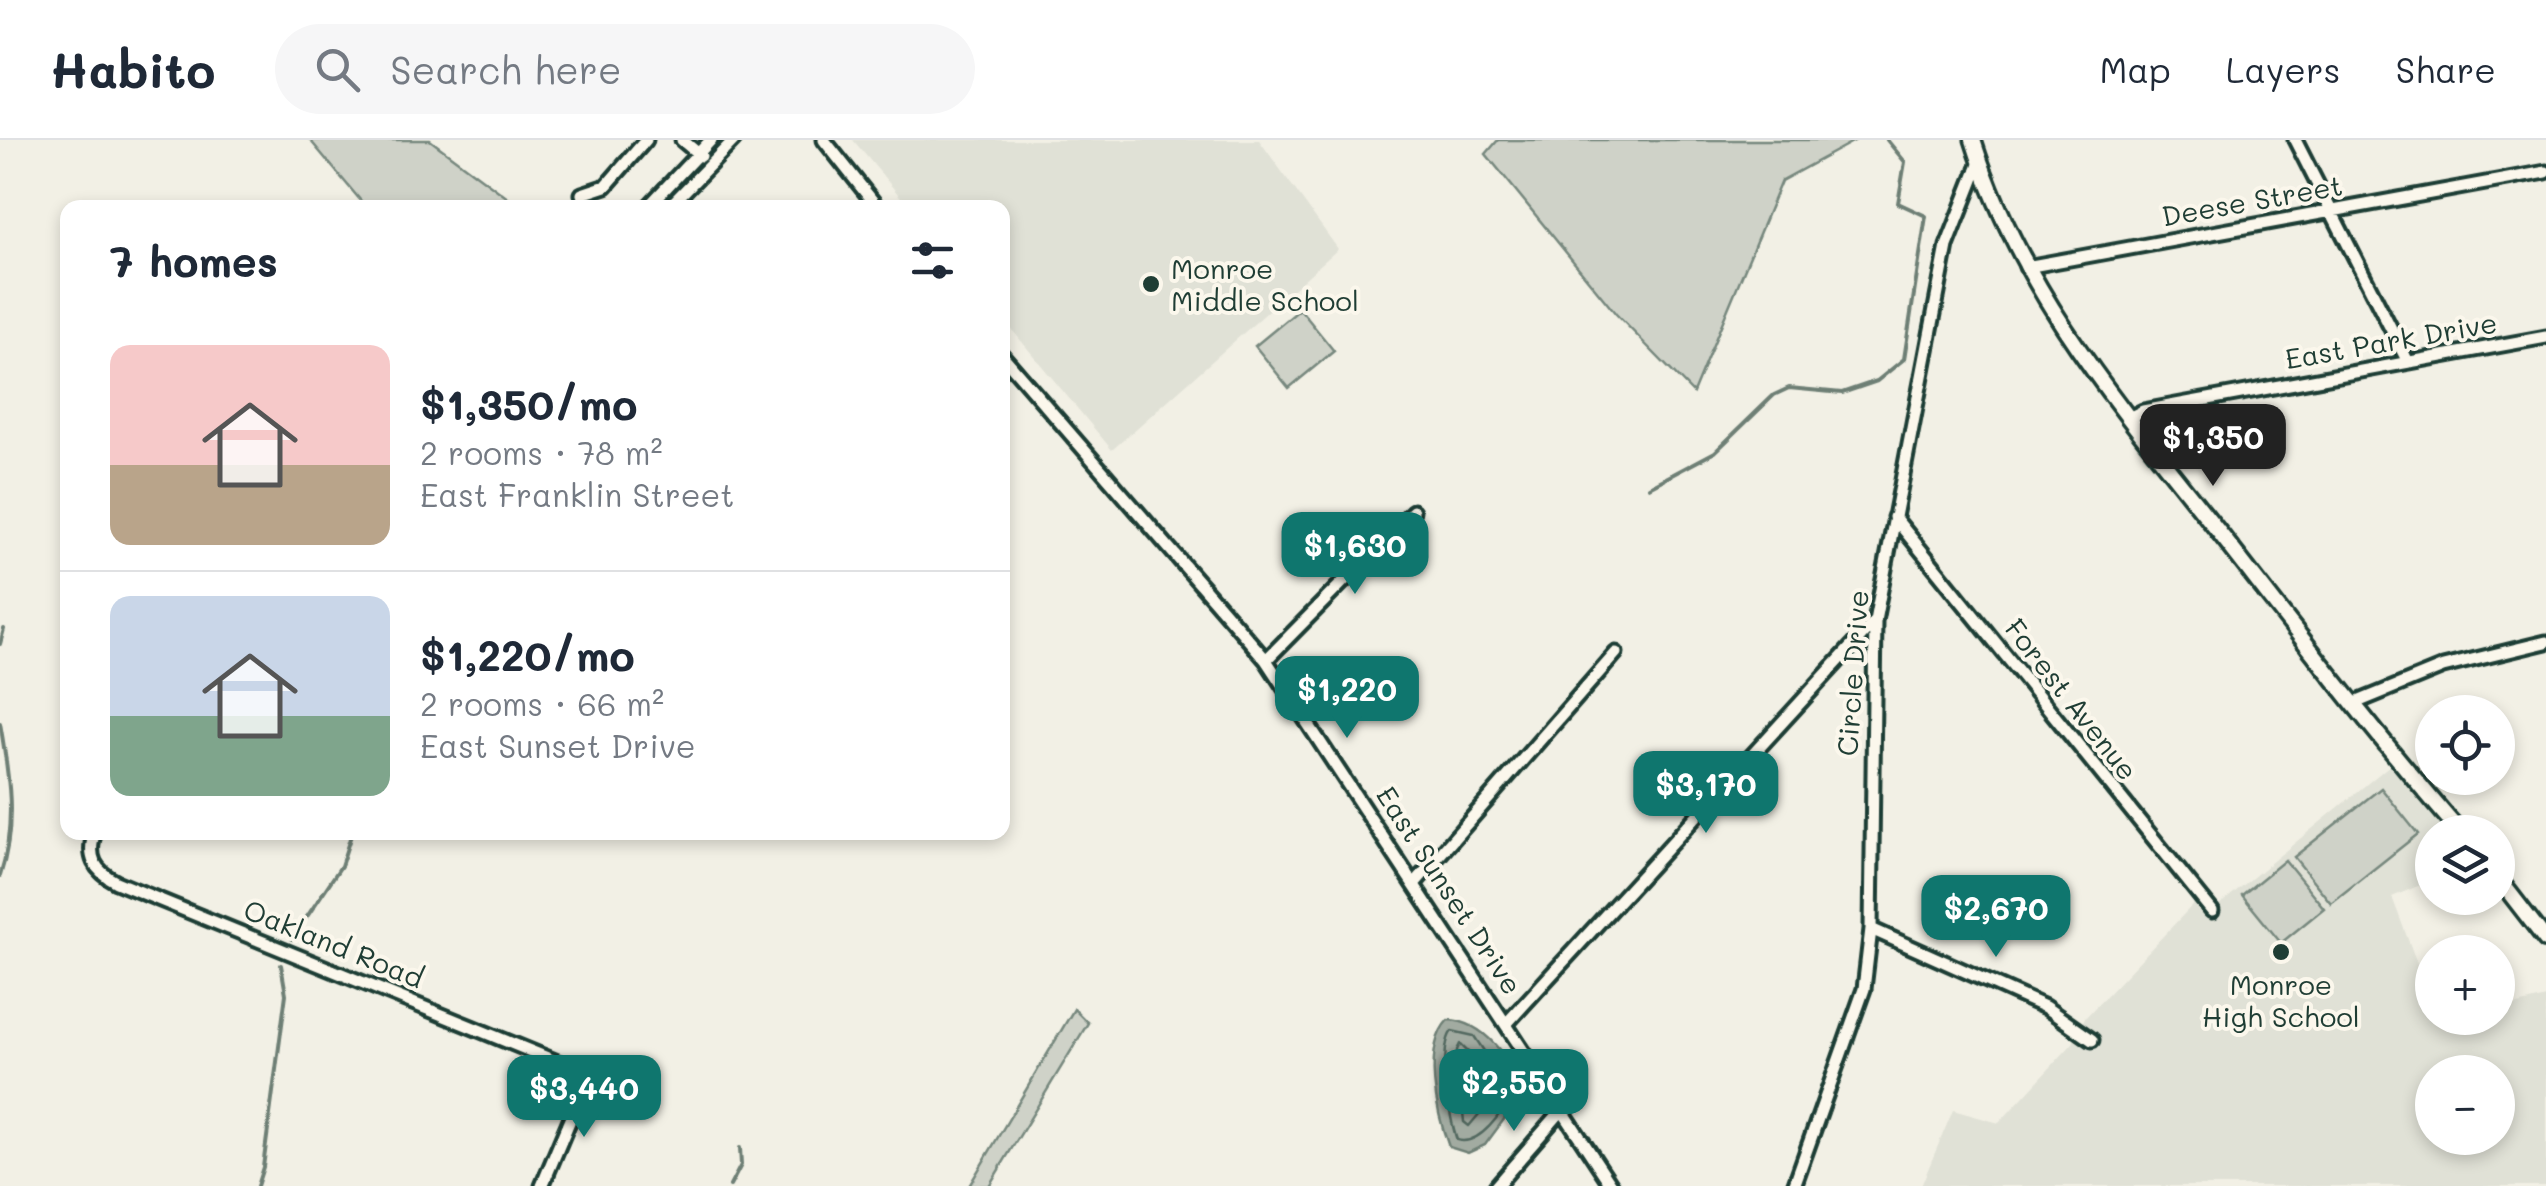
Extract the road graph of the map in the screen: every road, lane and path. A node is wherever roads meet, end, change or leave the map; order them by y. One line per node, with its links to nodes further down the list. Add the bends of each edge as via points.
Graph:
1 (646, 140): 12 (street, via 606,186)
2 (682, 140): 8 (street)
3 (734, 140): 9 (street)
4 (824, 140): 15 (street)
5 (1973, 140): 10 (main road)
6 (2294, 140): 16 (street)
7 (707, 141): 8 (street); 9 (street)
8 (697, 155): 9 (street); 13 (street)
9 (715, 159): 14 (street)
10 (1980, 162): 17 (main road); 23 (street, Circle Drive, via 1947,246)
11 (2546, 172): 16 (street, Deese Street)
12 (582, 194)
13 (655, 200)
14 (676, 200)
15 (872, 200)
16 (2329, 210): 17 (street, Deese Street); 19 (street)
17 (2026, 267): 21 (main road, via 2086,364)
18 (2546, 337): 19 (street, East Park Drive)
19 (2408, 362): 21 (street, East Park Drive, via 2143,410)
20 (1010, 364): 27 (street, East Sunset Drive)
21 (2129, 418): 28 (main road)
22 (1413, 510): 27 (street)
23 (1894, 517): 24 (street, Circle Drive); 33 (street, Forest Avenue)
24 (1876, 622): 34 (street, Circle Drive); 36 (street)
25 (2546, 642): 28 (street, via 2442,667)
26 (1616, 652): 31 (street)
27 (1266, 660): 31 (street, East Sunset Drive)
28 (2355, 703): 29 (main road)
29 (2446, 815)
30 (94, 840): 39 (street, Oakland Road, via 98,872 116,882 572,1066 586,1079)
31 (1416, 883): 36 (street, East Sunset Drive)
32 (2515, 900): 35 (main road)
33 (2212, 912)
34 (1871, 929): 37 (street, via 2045,1007); 42 (street, Circle Drive, via 1864,988)
35 (2546, 940)
36 (1506, 1023): 38 (street, East Sunset Drive)
37 (2092, 1040)
38 (1563, 1109): 40 (street); 41 (street, East Sunset Drive)
39 (542, 1186)
40 (1496, 1186)
41 (1612, 1186)
42 (1794, 1186)

